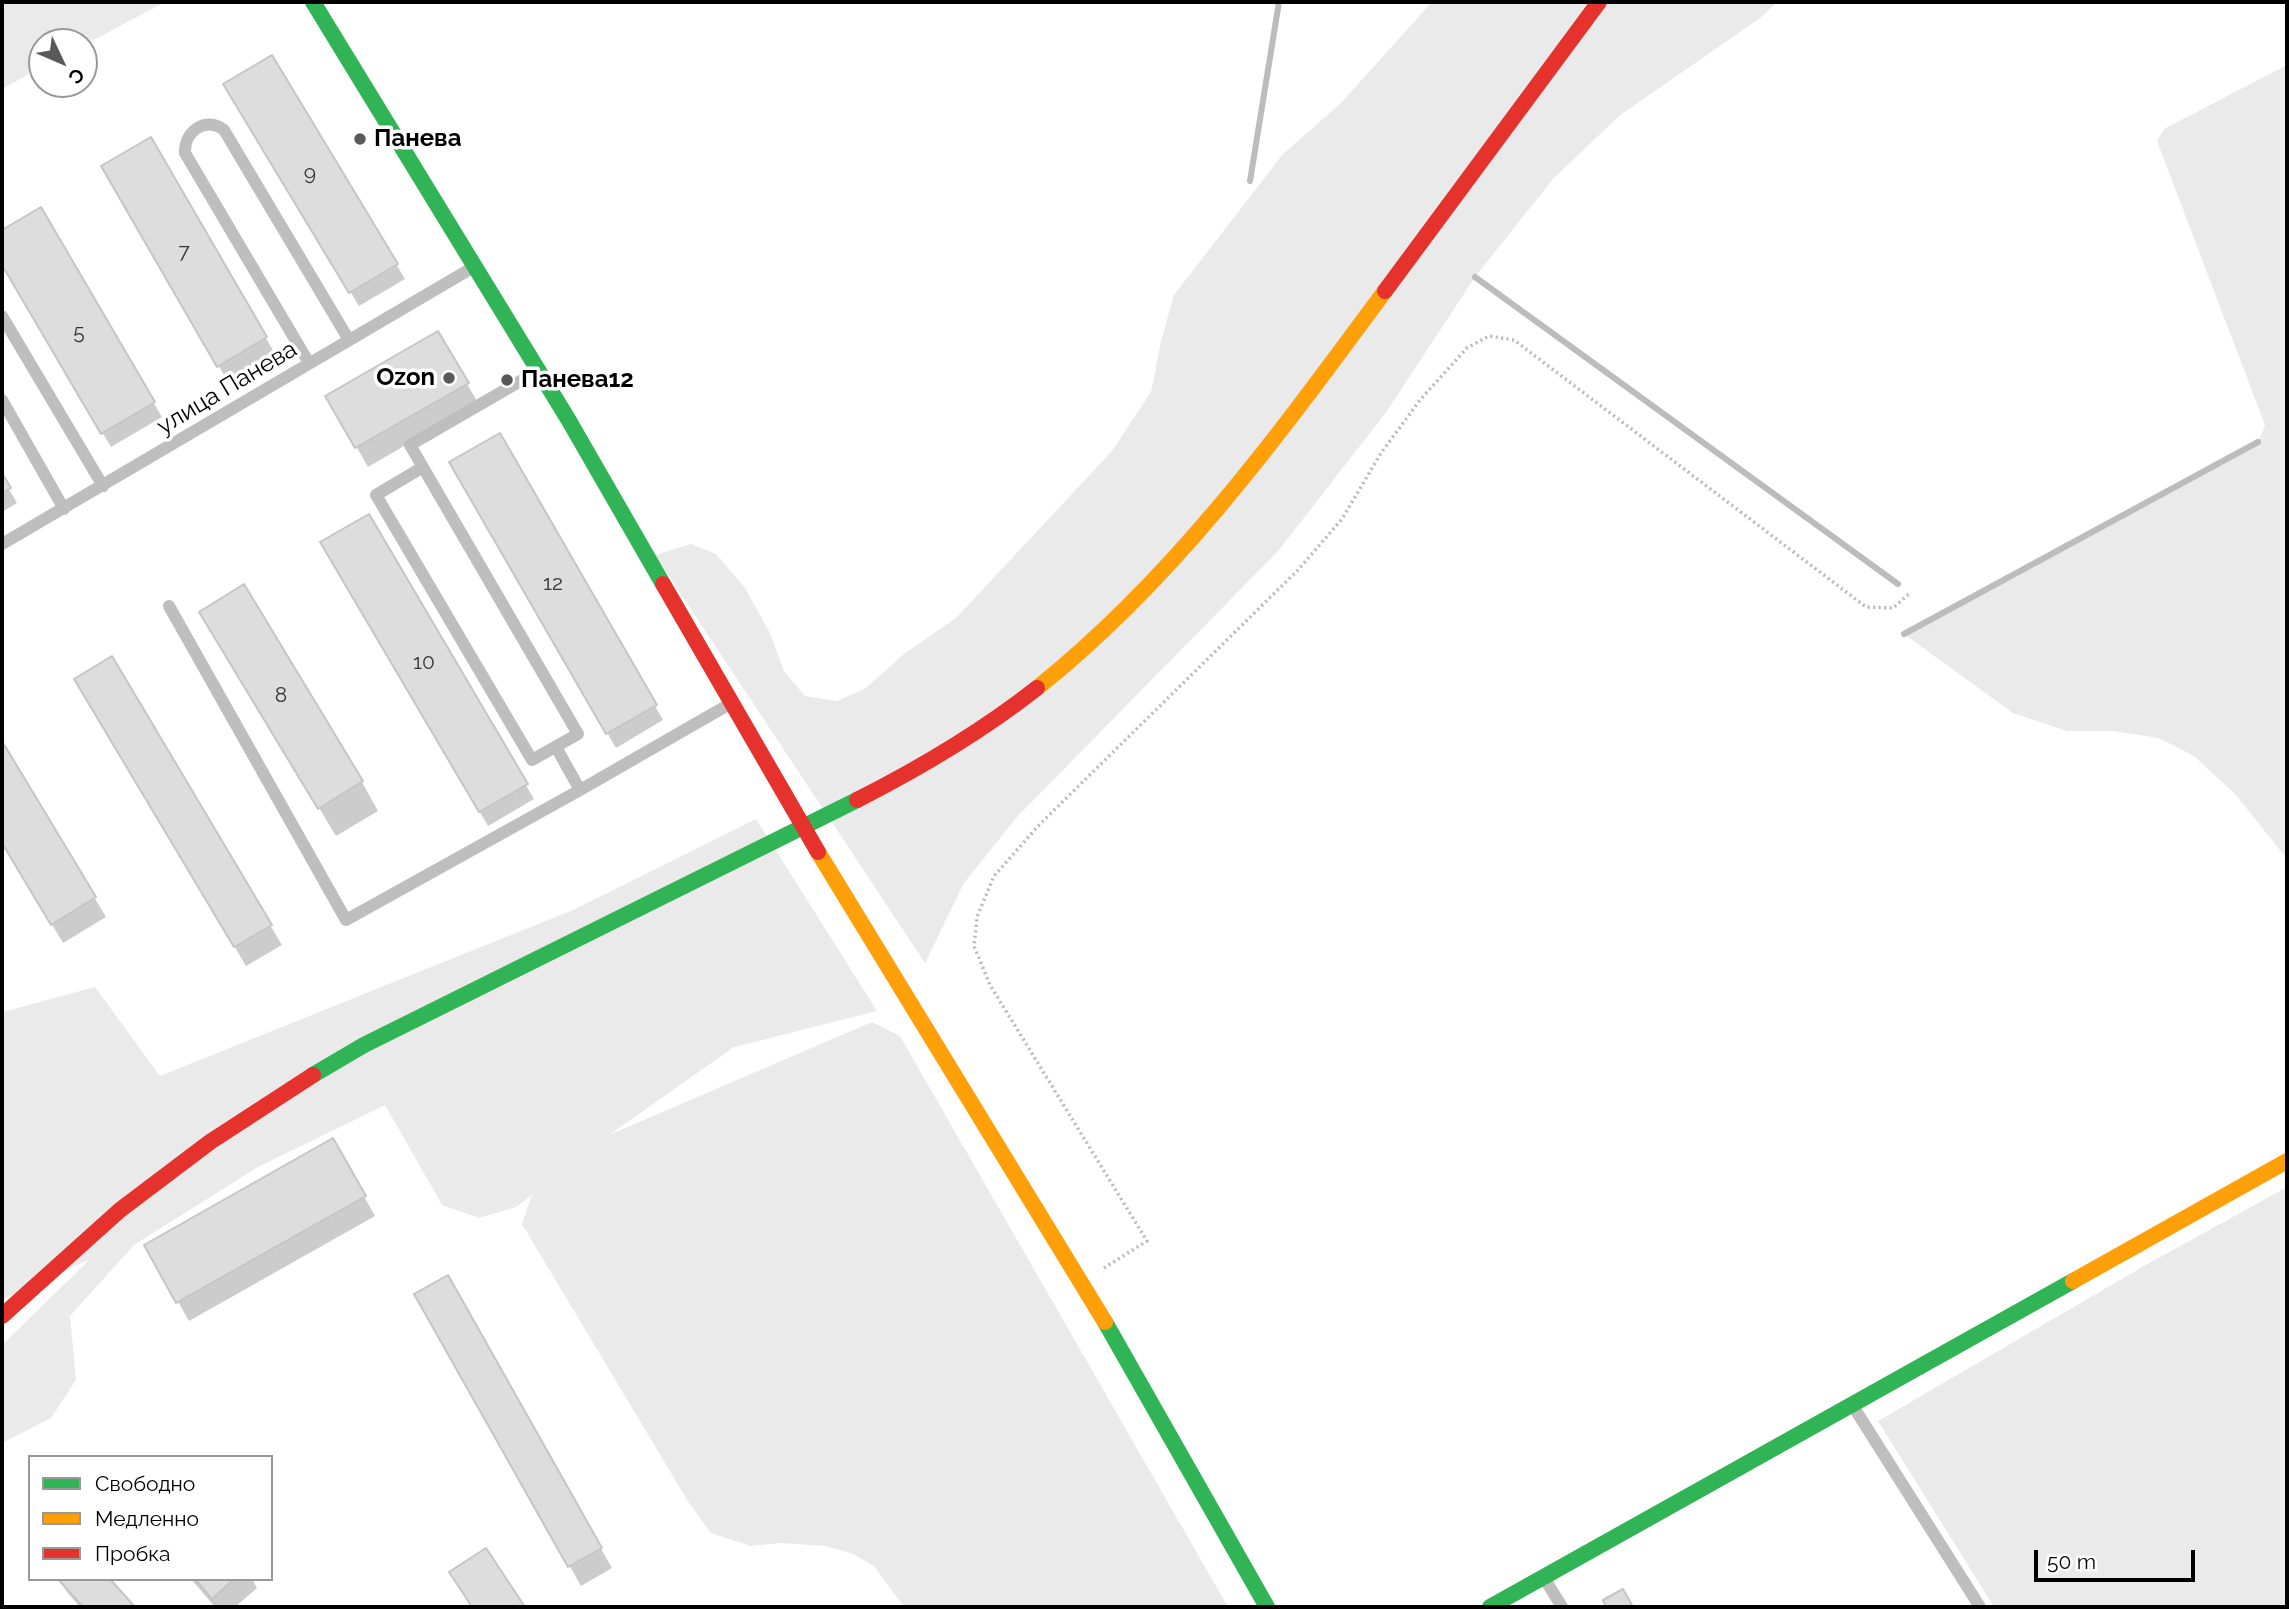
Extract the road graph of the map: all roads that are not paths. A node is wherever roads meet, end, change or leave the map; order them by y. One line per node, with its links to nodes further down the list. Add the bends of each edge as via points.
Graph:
1 (313, 2): 3 (street)
2 (1599, 2): 17 (street, via 1279,433 1167,567 1112,623 1007,709 940,755)
3 (474, 267): 5 (lane, улица Панева); 7 (street)
4 (2, 316): 10 (lane)
5 (349, 340): 6 (lane, улица Панева); 6 (lane, via 224,130 216,124 198,128 184,142 185,153)
6 (309, 363): 10 (lane, улица Панева)
7 (538, 371): 9 (lane, via 410,445); 14 (street)
8 (2, 400): 11 (lane)
9 (423, 467): 15 (lane, via 578,734); 15 (lane, via 376,495 532,760)
10 (103, 486): 11 (lane, улица Панева)
11 (64, 509): 12 (lane, улица Панева)
12 (2, 544)
13 (169, 606): 16 (lane, via 345,920)
14 (731, 703): 16 (lane); 17 (street)
15 (556, 747): 16 (lane)
16 (580, 790)
17 (803, 827): 19 (street, via 364,1045 284,1092 120,1210); 22 (street, via 1082,1282)
18 (2287, 1161): 20 (street)
19 (2, 1315)
20 (1852, 1405): 21 (street); 25 (lane)
21 (1544, 1577): 23 (street); 24 (lane)
22 (1267, 1607)
23 (1490, 1607)
24 (1563, 1607)
25 (1980, 1607)

